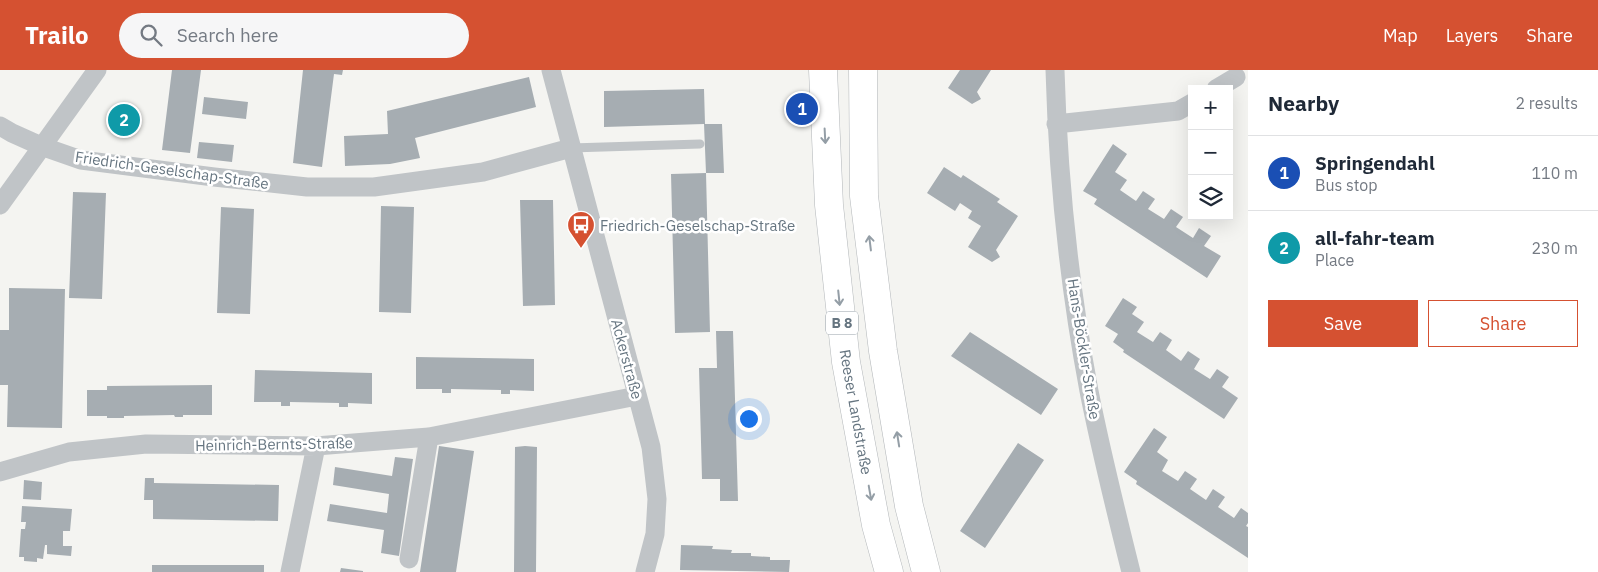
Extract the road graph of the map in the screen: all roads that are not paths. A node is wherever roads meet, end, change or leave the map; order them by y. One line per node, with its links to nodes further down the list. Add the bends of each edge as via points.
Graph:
1 (97, 70): 12 (street)
2 (551, 70): 13 (street, Ackerstraße)
3 (822, 70): 22 (main road, Reeser Landstraße / B 8, one-way to 22, via 829,205 846,362 876,525)
4 (863, 70): 23 (main road, B 8, one-way to 4, via 908,506 883,351 864,196)
5 (1055, 70): 9 (street, Hans-Böckler-Straße)
6 (1236, 76): 7 (street)
7 (1222, 85)
8 (1188, 105): 9 (street, via 1178,111)
9 (1056, 124): 24 (street, Hans-Böckler-Straße, via 1080,340)
10 (0, 126): 12 (street, Friedrich-Geselschap-Straße)
11 (700, 144): 13 (lane)
12 (41, 146): 13 (street, Friedrich-Geselschap-Straße, via 81,160 307,187 365,187 483,172); 14 (street)
13 (571, 148): 15 (street, Ackerstraße)
14 (0, 205)
15 (637, 396): 16 (street, Heinrich-Bernts-Straße); 21 (street, Ackerstraße, via 651,447 656,500 655,534)
16 (428, 437): 17 (street, Heinrich-Bernts-Straße); 19 (street)
17 (316, 446): 18 (street, Heinrich-Bernts-Straße, via 146,444 69,452); 20 (street)
18 (0, 472)
19 (409, 558)
20 (290, 572)
21 (645, 572)
22 (889, 572)
23 (926, 572)
24 (1131, 572)

